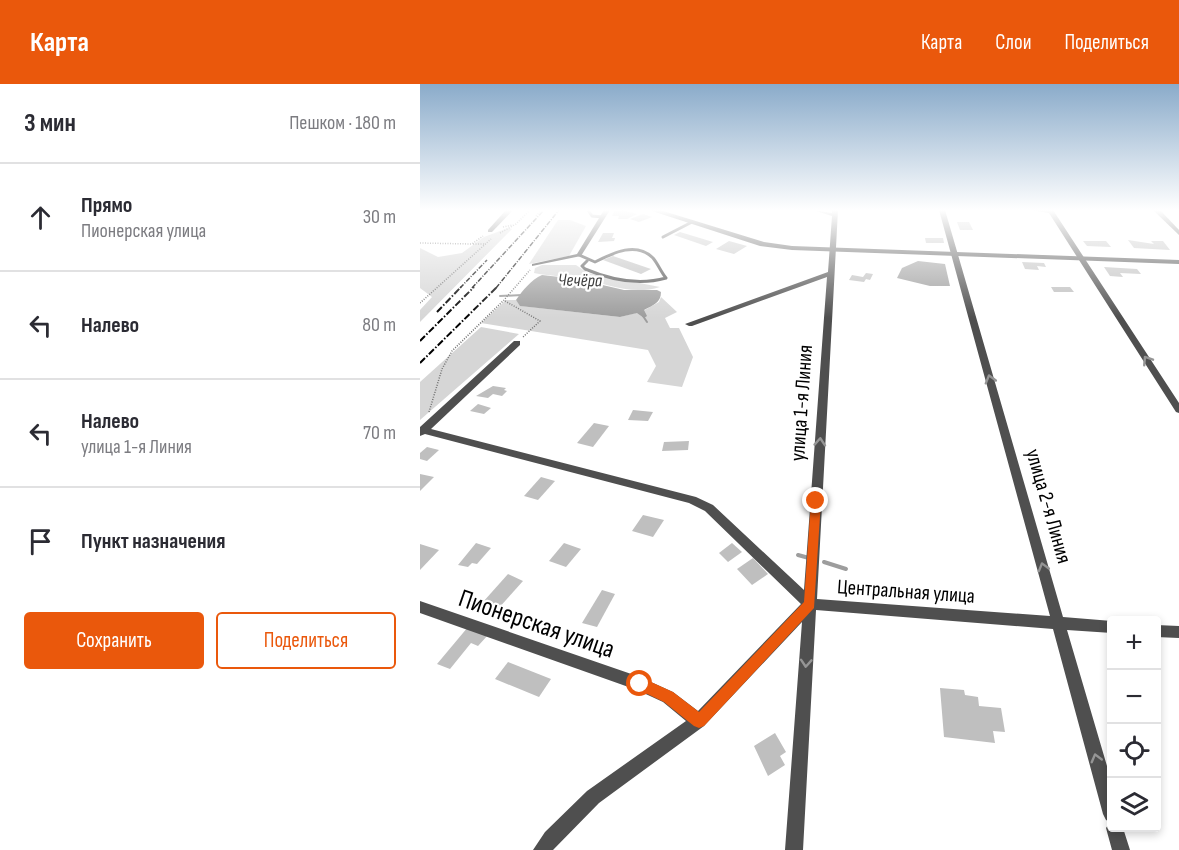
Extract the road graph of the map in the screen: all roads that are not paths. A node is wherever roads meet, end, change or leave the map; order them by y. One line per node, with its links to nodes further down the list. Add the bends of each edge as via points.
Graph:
1 (585, 246): 8 (street)
2 (780, 246): 6 (street)
3 (832, 246): 6 (street, улица 1-я Линия)
4 (953, 246): 7 (street, улица 2-я Линия)
5 (1073, 246): 9 (street)
6 (832, 250): 7 (street); 13 (street, улица 1-я Линия)
7 (956, 254): 9 (street); 20 (street, улица 2-я Линия, one-way to 7)
8 (579, 255): 10 (lane); 12 (street)
9 (1082, 259): 11 (street); 16 (street, one-way to 9)
10 (587, 261): 10 (lane, via 595,262 623,249 645,252 666,278 653,283 628,280 585,269 582,266)
11 (1179, 262)
12 (534, 265)
13 (831, 273): 14 (street); 18 (street, улица 1-я Линия, one-way to 13)
14 (689, 324)
15 (517, 343): 17 (street)
16 (1179, 410)
17 (421, 432): 18 (street, Центральная улица, via 692,500 709,508)
18 (810, 604): 20 (street, Центральная улица); 24 (street); 28 (street, улица 1-я Линия, one-way to 28)
19 (420, 607): 24 (street, Пионерская улица, via 640,684 668,697)
20 (1059, 623): 21 (street, Центральная улица); 25 (street, улица 2-я Линия, one-way to 20)
21 (1107, 627)
22 (1161, 631): 23 (street)
23 (1179, 632)
24 (699, 721): 27 (street, via 593,797)
25 (1107, 796)
26 (1116, 832): 29 (street)
27 (542, 850)
28 (794, 850)
29 (1122, 850)

